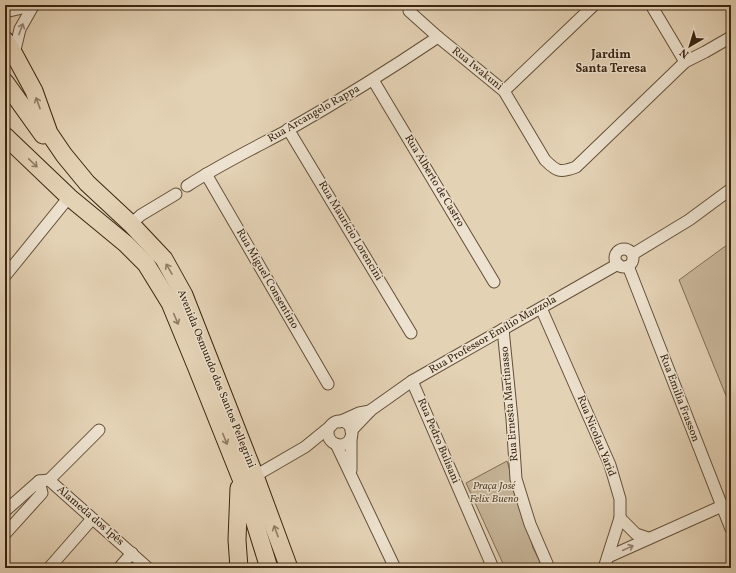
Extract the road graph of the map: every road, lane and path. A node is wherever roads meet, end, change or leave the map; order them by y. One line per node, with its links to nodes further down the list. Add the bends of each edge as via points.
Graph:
1 (594, 5): 12 (street)
2 (651, 5): 9 (street)
3 (34, 6): 5 (street); 8 (street, one-way to 3)
4 (409, 11): 6 (street, Rua Iwakuni)
5 (5, 12)
6 (438, 37): 10 (street, Rua Arcangelo Rappa); 12 (street, Rua Iwakuni)
7 (731, 37): 9 (street)
8 (10, 47): 16 (main road, Avenida Osmundo dos Santos Pellegrini, one-way to 8, via 49,133 34,91)
9 (685, 62): 12 (street, Rua Iwakuni, via 576,167 564,171 555,169 546,160)
10 (374, 80): 14 (street, Rua Arcangelo Rappa); 27 (street, Rua Alberto de Castro)
11 (5, 82): 13 (main road)
12 (504, 91)
13 (37, 125): 16 (main road, Avenida Osmundo dos Santos Pellegrini); 23 (main road, Avenida Osmundo dos Santos Pellegrini, via 77,191)
14 (288, 130): 17 (street, Rua Arcangelo Rappa); 30 (street, Rua Maurício Lorencini)
15 (5, 136): 21 (main road, Avenida Osmundo dos Santos Pellegrini, one-way to 21)
16 (64, 155): 22 (main road, Avenida Osmundo dos Santos Pellegrini, via 87,183)
17 (206, 174): 18 (street, Rua Arcangelo Rappa); 32 (street, Rua Miguel Consentino)
18 (187, 186)
19 (731, 189): 24 (street, via 689,220)
20 (176, 194): 22 (street)
21 (68, 197): 23 (main road, Avenida Osmundo dos Santos Pellegrini); 26 (street)
22 (131, 224): 40 (main road, Avenida Osmundo dos Santos Pellegrini, one-way to 22, via 184,295 164,259)
23 (111, 232): 40 (main road, Avenida Osmundo dos Santos Pellegrini, one-way to 40, via 146,264 170,303)
24 (633, 254): 25 (street, via 633,260); 25 (street, via 628,249 619,250 616,255)
25 (623, 265): 28 (street, Rua Professor Emílio Mazzola); 42 (street, Rua Emilia Frasson)
26 (5, 276)
27 (494, 282)
28 (541, 308): 29 (street, Rua Professor Emílio Mazzola); 44 (street, Rua Nicolau Yarid, via 610,465 620,499)
29 (503, 329): 31 (street, Rua Professor Emílio Mazzola); 59 (street, Rua Ernesta Martinasso, via 516,479 530,524)
30 (411, 333)
31 (412, 381): 33 (street, Rua Professor Emílio Mazzola); 58 (street, Rua Pedro Bulisani)
32 (328, 384)
33 (371, 410): 34 (street, Rua Professor Emílio Mazzola); 36 (street, Rua Professor Emílio Mazzola)
34 (335, 423): 36 (street, via 345,423); 37 (street, via 328,431 329,438); 38 (street, Rua Professor Emílio Mazzola)
35 (99, 430): 41 (street, Alameda dos Ipês)
36 (351, 434): 37 (street, via 346,443); 39 (street)
37 (334, 443): 38 (street, Rua Professor Emílio Mazzola); 39 (street)
38 (305, 448): 40 (street, Rua Professor Emílio Mazzola)
39 (350, 473): 57 (street)
40 (248, 478): 54 (main road, via 240,486 237,540); 55 (main road, Avenida Osmundo dos Santos Pellegrini); 56 (main road, Avenida Osmundo dos Santos Pellegrini, one-way to 40)
41 (44, 481): 43 (street, Alameda dos Ipês); 45 (street, Alameda dos Ipês); 47 (street, via 42,493)
42 (722, 506): 46 (street, Rua Emilia Frasson); 48 (street)
43 (5, 511)
44 (620, 518): 48 (street, via 636,534); 50 (street, Rua Nicolau Yarid)
45 (92, 519): 49 (street, Alameda dos Ipês); 51 (street)
46 (731, 529)
47 (5, 534)
48 (648, 538): 50 (street, one-way to 48)
49 (132, 553): 52 (street); 53 (street, Alameda dos Ipês)
50 (608, 557): 60 (street, Rua Nicolau Yarid)
51 (49, 568)
52 (119, 568)
53 (148, 568)
54 (239, 568)
55 (269, 568)
56 (289, 568)
57 (395, 568)
58 (493, 568)
59 (549, 568)
60 (604, 568)

